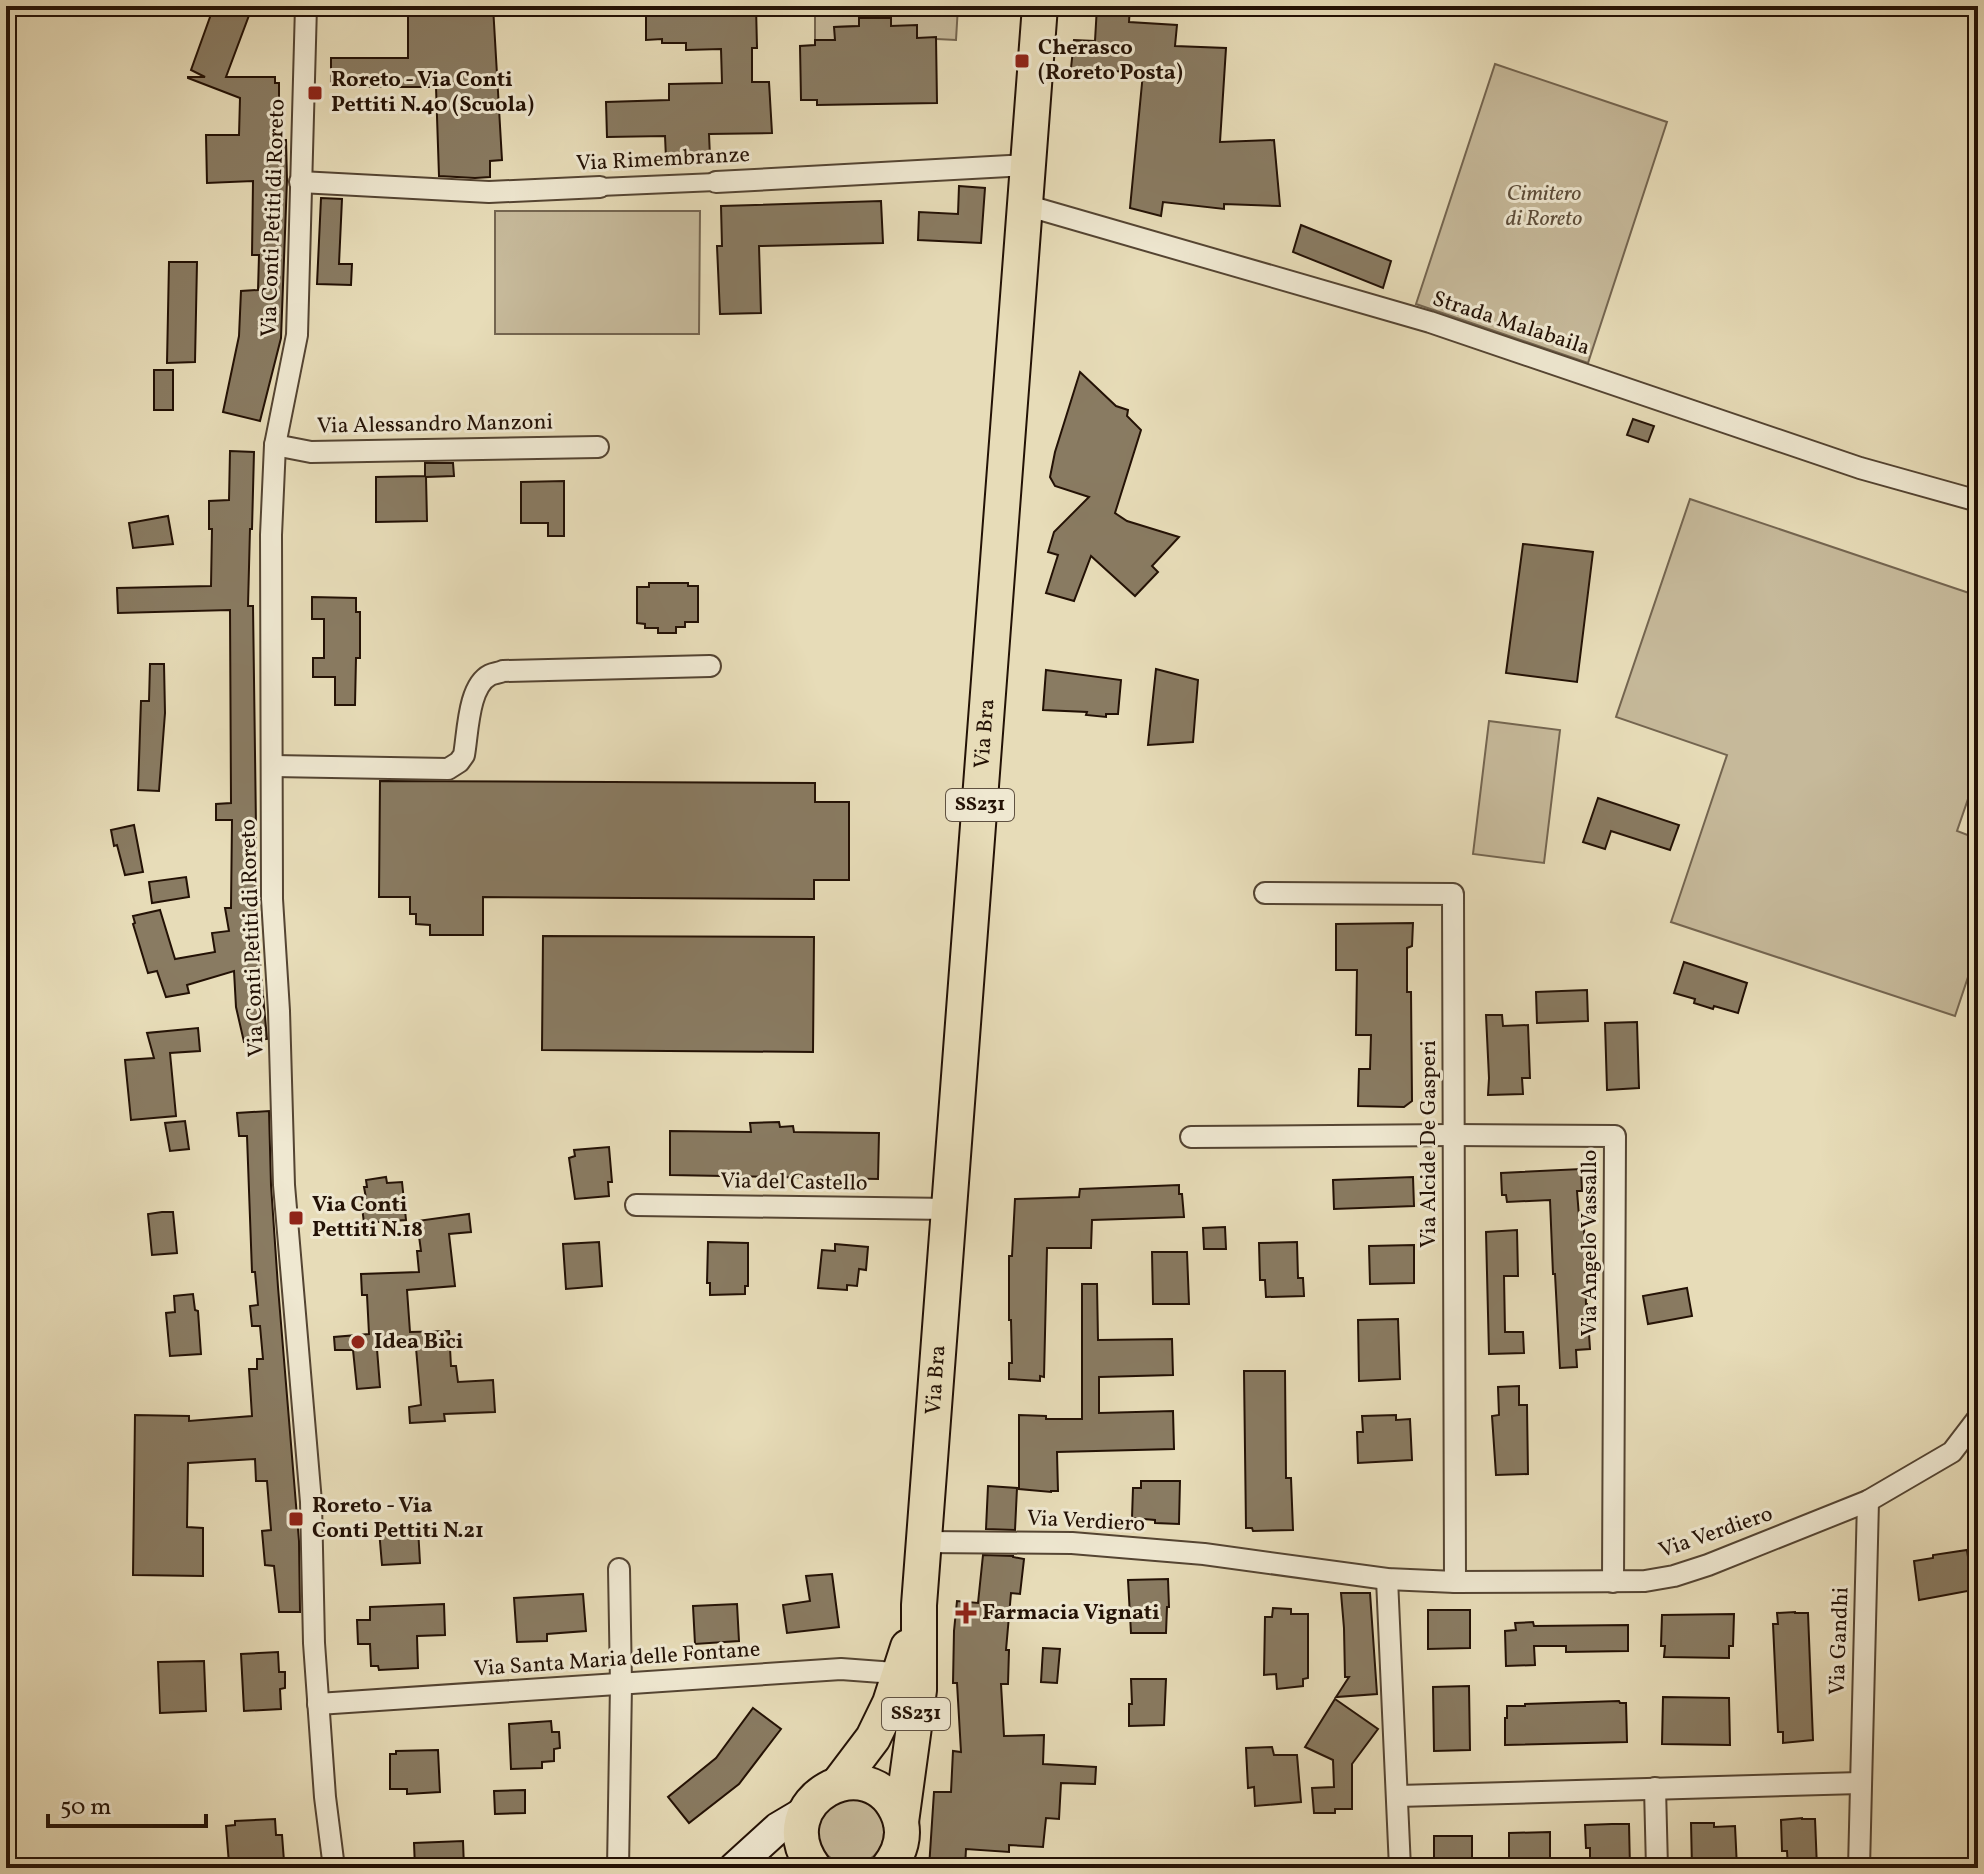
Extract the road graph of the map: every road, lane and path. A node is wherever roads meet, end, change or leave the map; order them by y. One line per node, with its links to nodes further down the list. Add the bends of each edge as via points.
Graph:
1 (306, 6): 4 (street, Via Conti Petiti di Roreto)
2 (1040, 6): 3 (main road, Via Bra / SS231)
3 (1029, 165): 5 (street, Via Rimembranze); 7 (main road, Via Bra / SS231)
4 (300, 182): 6 (street, Via Rimembranze, via 489,192); 8 (street, Via Conti Petiti di Roreto, via 297,335)
5 (716, 182): 6 (street, Via Rimembranze)
6 (600, 187)
7 (1025, 205): 10 (street, Strada Malabaila, via 1430,322 1860,468); 17 (main road, Via Bra / SS231)
8 (275, 445): 9 (street, Via Alessandro Manzoni, via 311,452); 12 (street, Via Conti Petiti di Roreto)
9 (598, 447)
10 (1978, 501)
11 (710, 666): 12 (street, via 503,671 489,676 474,696 464,755 448,769)
12 (273, 766): 27 (street, Via Conti Petiti di Roreto, via 272,899 284,1185 311,1502)
13 (1265, 893): 14 (street, Via Alcide De Gasperi, via 1453,894)
14 (1453, 1135): 15 (street, Via Angelo Vassallo); 23 (street, Via Alcide De Gasperi); 24 (street, Via Angelo Vassallo, via 1615,1136)
15 (1191, 1137)
16 (636, 1205): 17 (street, Via del Castello)
17 (950, 1209): 20 (main road, Via Bra / SS231)
18 (1978, 1418): 19 (street, Via Verdiero, via 1952,1452)
19 (1868, 1501): 24 (street, Via Verdiero, via 1674,1576); 29 (street, Via Gandhi)
20 (924, 1542): 22 (street, Via Verdiero, via 1072,1543 1204,1554); 25 (main road, Via Bra / SS231)
21 (619, 1569): 26 (street)
22 (1387, 1579): 23 (street, Via Verdiero); 31 (street)
23 (1455, 1582): 24 (street, Via Verdiero)
24 (1613, 1582)
25 (910, 1674): 26 (street, Via Santa Maria delle Fontane, via 841,1669); 28 (main road, Via Bra / SS231); 33 (main road, Via Bra / SS231, via 919,1690)
26 (621, 1684): 27 (street, Via Santa Maria delle Fontane); 36 (street)
27 (318, 1704): 35 (street, Via Conti Petiti di Roreto)
28 (839, 1783): 32 (main road, Via Bra / SS231, via 813,1799); 33 (main road, via 871,1786 895,1807)
29 (1860, 1783): 30 (street); 41 (street, Via Gandhi)
30 (1655, 1788): 31 (street); 40 (street)
31 (1398, 1796): 39 (street)
32 (805, 1812): 37 (main road, via 778,1828); 38 (main road, via 801,1843)
33 (901, 1822): 34 (main road, Via Bra / SS231, via 900,1848)
34 (892, 1865)
35 (334, 1868)
36 (618, 1868)
37 (734, 1868)
38 (814, 1868)
39 (1400, 1868)
40 (1657, 1868)
41 (1859, 1868)

